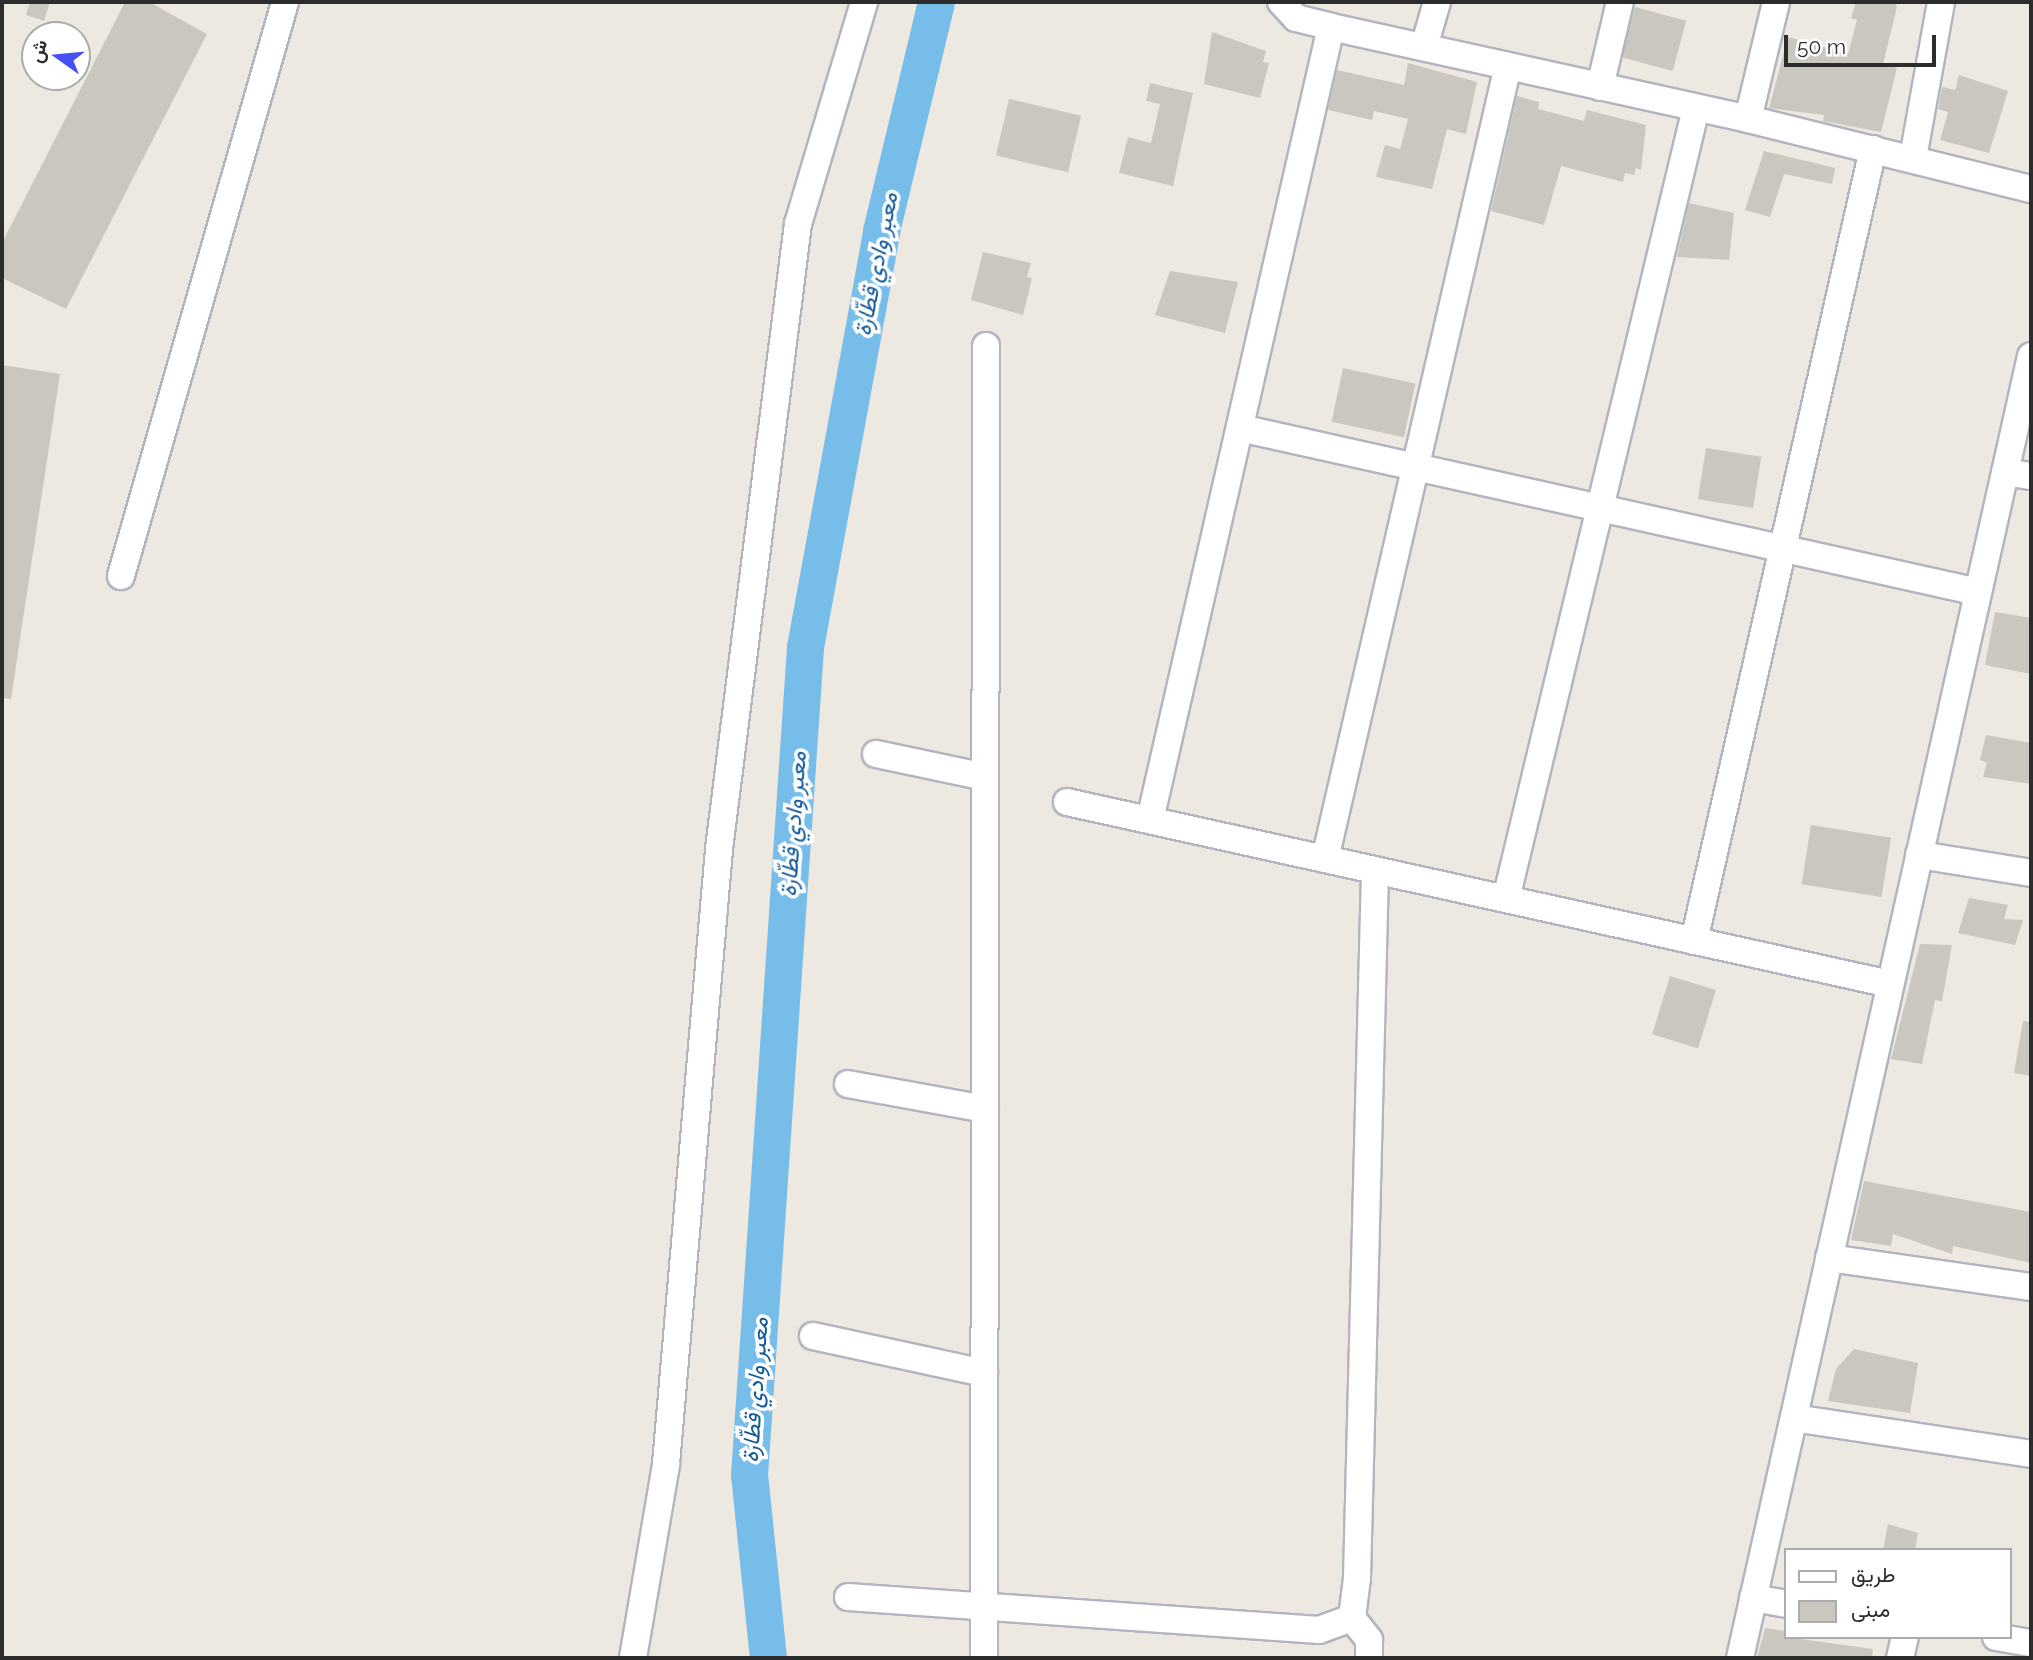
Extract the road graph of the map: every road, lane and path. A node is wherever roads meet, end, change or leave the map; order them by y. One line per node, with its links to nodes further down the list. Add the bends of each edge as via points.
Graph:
1 (285, 2): 24 (street)
2 (864, 2): 53 (street, via 798,224 719,849 666,1464)
3 (1281, 2): 8 (street, via 1296,18)
4 (1437, 2): 9 (street)
5 (1620, 2): 11 (street)
6 (1776, 2): 13 (street)
7 (1941, 2): 15 (street)
8 (1331, 27): 9 (street); 19 (street)
9 (1424, 47): 10 (street)
10 (1508, 66): 11 (street); 20 (street)
11 (1600, 87): 12 (street)
12 (1696, 108): 13 (street); 22 (street)
13 (1748, 119): 14 (street)
14 (1873, 149): 15 (street); 23 (street)
15 (1913, 158): 16 (street)
16 (2031, 188)
17 (986, 346): 27 (street)
18 (2031, 356): 21 (street)
19 (1240, 428): 20 (street); 29 (street)
20 (1415, 467): 22 (street); 31 (street)
21 (2018, 474): 25 (street)
22 (1600, 508): 23 (street); 34 (street)
23 (1783, 548): 25 (street); 35 (street)
24 (121, 576)
25 (1978, 592): 30 (street)
26 (876, 754): 27 (street)
27 (985, 777): 38 (street)
28 (1067, 802): 29 (street)
29 (1150, 820): 31 (street)
30 (1919, 855): 33 (street); 36 (street)
31 (1325, 859): 32 (street)
32 (1375, 870): 34 (street); 49 (street, via 1357,1578)
33 (2031, 873)
34 (1506, 899): 35 (street)
35 (1694, 941): 36 (street)
36 (1890, 984): 39 (street)
37 (848, 1084): 38 (street)
38 (985, 1109): 42 (street)
39 (1829, 1258): 40 (street); 43 (street)
40 (2031, 1287)
41 (813, 1336): 42 (street)
42 (984, 1373): 48 (street)
43 (1794, 1418): 44 (street); 46 (street)
44 (2031, 1454)
45 (848, 1597): 48 (street)
46 (1753, 1598): 47 (street); 56 (street)
47 (1784, 1604)
48 (984, 1605): 49 (street, via 1319,1630); 54 (street)
49 (1352, 1618): 55 (street, via 1369,1640)
50 (1905, 1639): 57 (street)
51 (2008, 1639): 52 (street)
52 (2031, 1643)
53 (634, 1658)
54 (984, 1658)
55 (1368, 1658)
56 (1740, 1658)
57 (1900, 1658)

